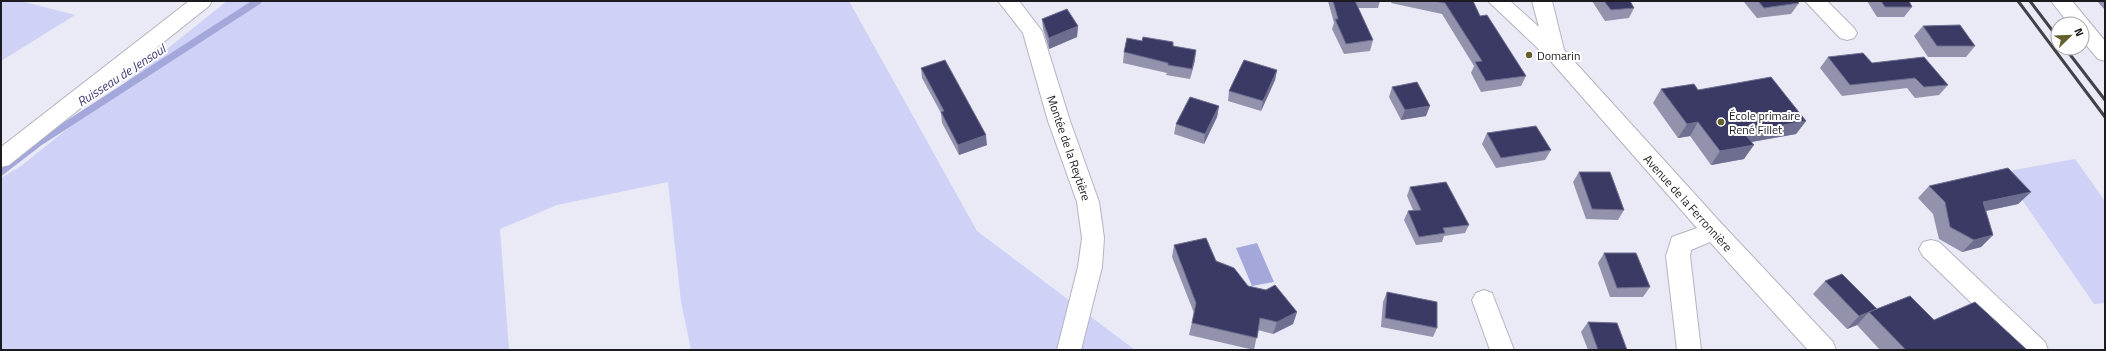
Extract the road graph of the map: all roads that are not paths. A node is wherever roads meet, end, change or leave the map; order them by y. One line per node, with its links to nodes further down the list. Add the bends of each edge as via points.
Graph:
1 (202, 1): 12 (street)
2 (1008, 1): 16 (street, Montée de la Reytière, via 1032,31 1059,122 1088,202 1093,238 1090,267)
3 (1498, 1): 10 (street, Avenue de la Ferronnière)
4 (1542, 1): 10 (street, Avenue de la Ferronnière)
5 (1815, 1): 8 (street)
6 (2060, 1): 7 (street)
7 (2073, 16)
8 (1847, 34)
9 (2090, 36): 11 (street)
10 (1555, 53): 13 (street, Avenue de la Ferronnière)
11 (2105, 54)
12 (1, 158)
13 (1714, 232): 18 (street, via 1680,244 1678,256); 19 (street, Avenue de la Ferronnière)
14 (1931, 249): 20 (street)
15 (1484, 300): 17 (street)
16 (1069, 350)
17 (1502, 350)
18 (1689, 350)
19 (1824, 350)
20 (2036, 350)

